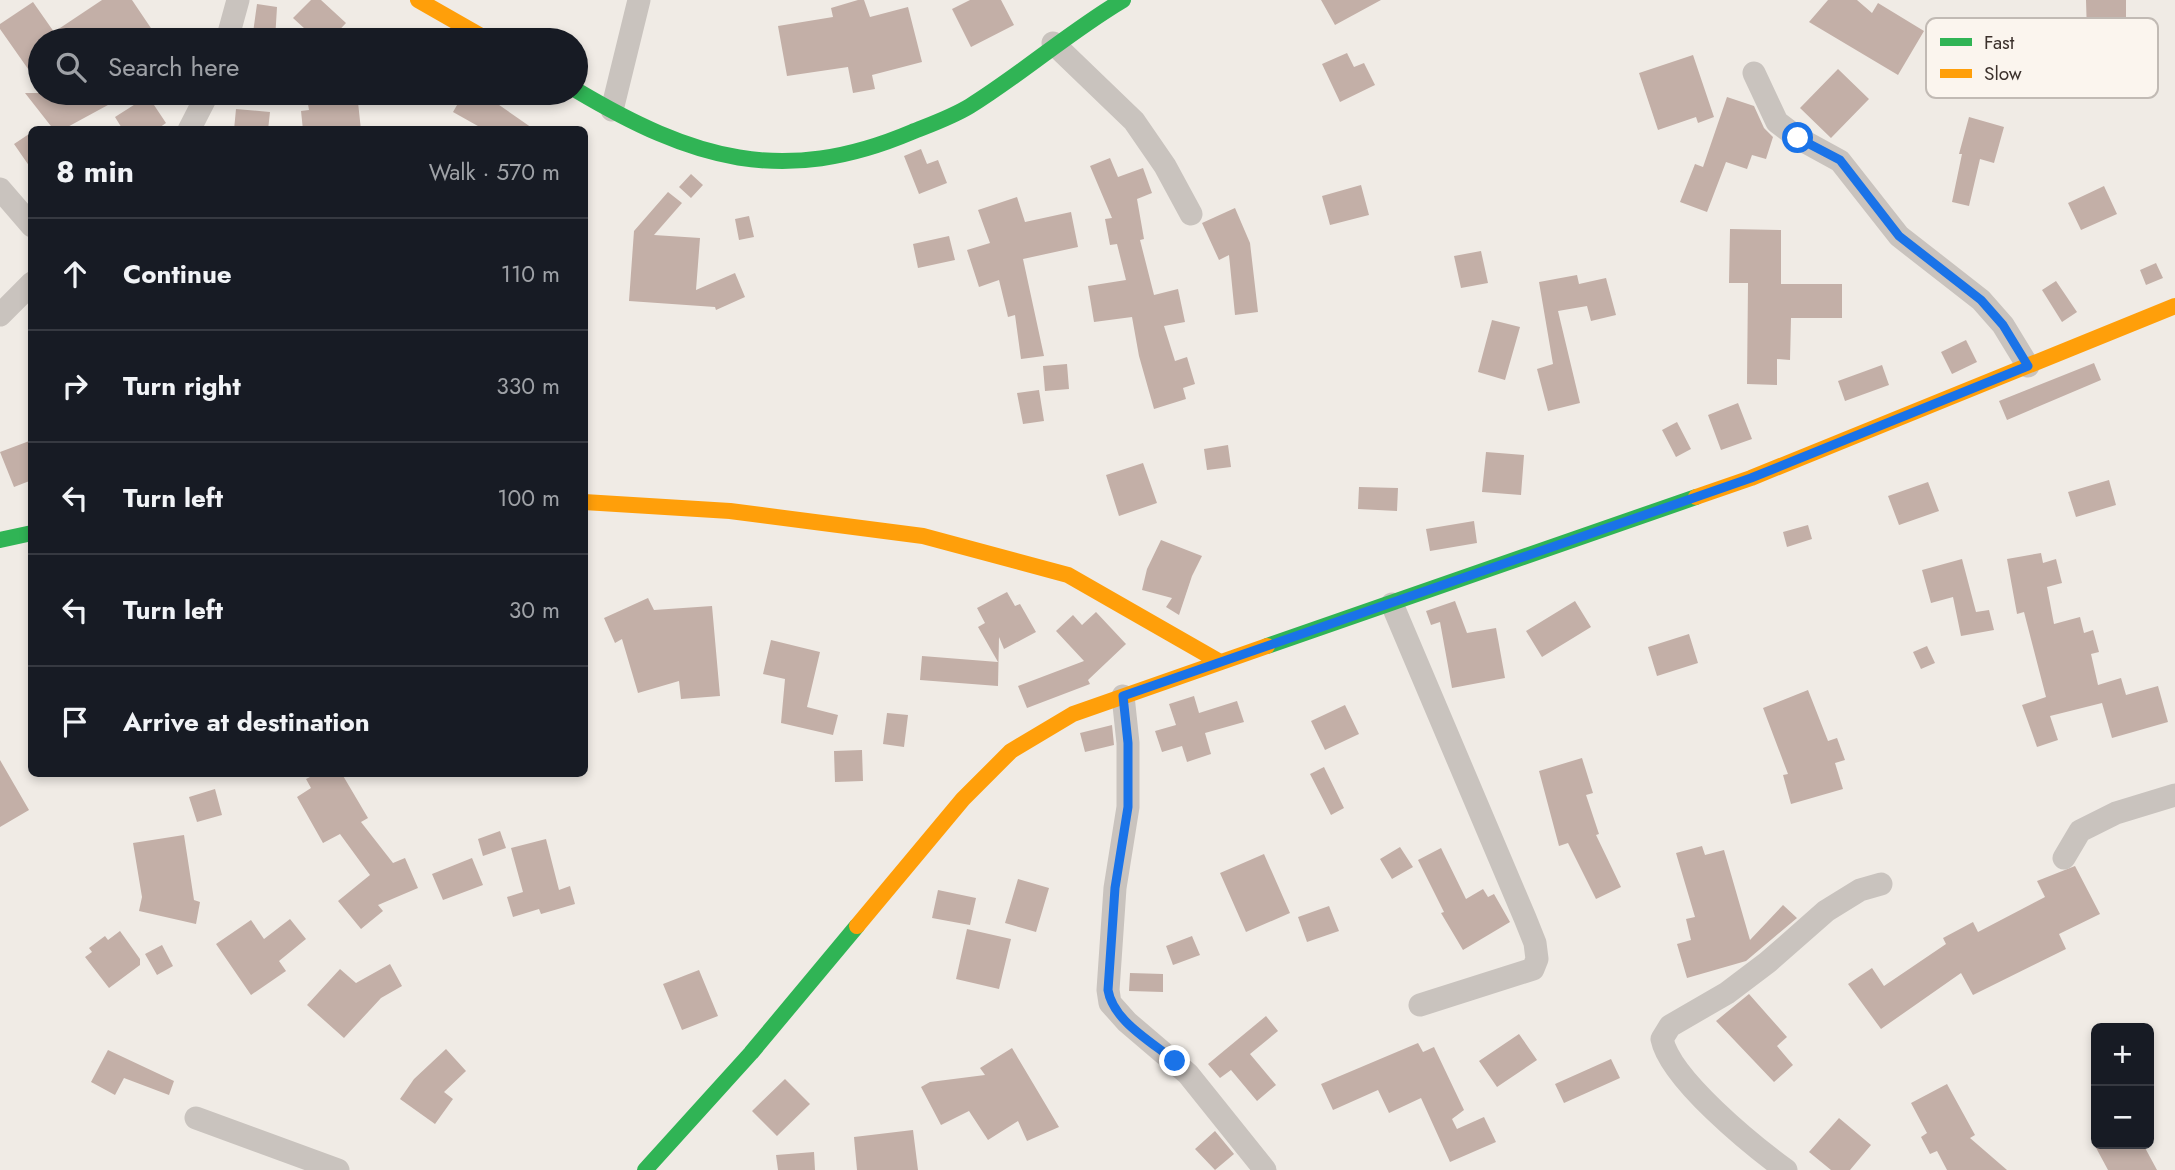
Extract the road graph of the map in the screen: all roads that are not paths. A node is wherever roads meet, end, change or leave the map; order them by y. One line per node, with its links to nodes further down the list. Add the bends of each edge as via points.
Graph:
1 (238, 0): 5 (street)
2 (418, 0): 6 (main road)
3 (639, 0): 11 (street)
4 (1123, 0): 7 (main road)
5 (230, 28)
6 (467, 28)
7 (1053, 43): 11 (main road, via 972,105 890,143 835,160 728,158 677,143); 14 (street, via 1134,121)
8 (1754, 73): 19 (street, via 1777,122 1840,160 1899,236 1981,300)
9 (588, 97): 11 (main road)
10 (202, 105): 12 (street)
11 (612, 110)
12 (191, 126)
13 (0, 189): 15 (street)
14 (1191, 214)
15 (28, 221)
16 (28, 287): 18 (street)
17 (2175, 306): 19 (main road)
18 (0, 315)
19 (2028, 366): 23 (main road, via 1751,478)
20 (588, 502): 24 (main road, via 730,511 923,536 1068,575)
21 (28, 534): 22 (main road)
22 (0, 540)
23 (1392, 604): 24 (main road); 29 (street, via 1525,918 1537,959 1533,969 1519,975)
24 (1220, 662): 25 (main road)
25 (1123, 696): 32 (main road, via 1073,714 1011,751 962,799 751,1053); 33 (street, via 1128,807 1115,888 1110,1003 1188,1074)
26 (2175, 795): 27 (street, via 2116,813 2080,831)
27 (2064, 858)
28 (1881, 884): 34 (street, via 1860,890 1826,911 1727,993 1670,1026 1662,1039 1672,1063 1697,1092 1755,1148)
29 (1420, 1005)
30 (195, 1118): 31 (street)
31 (338, 1170)
32 (645, 1170)
33 (1265, 1170)
34 (1786, 1170)

